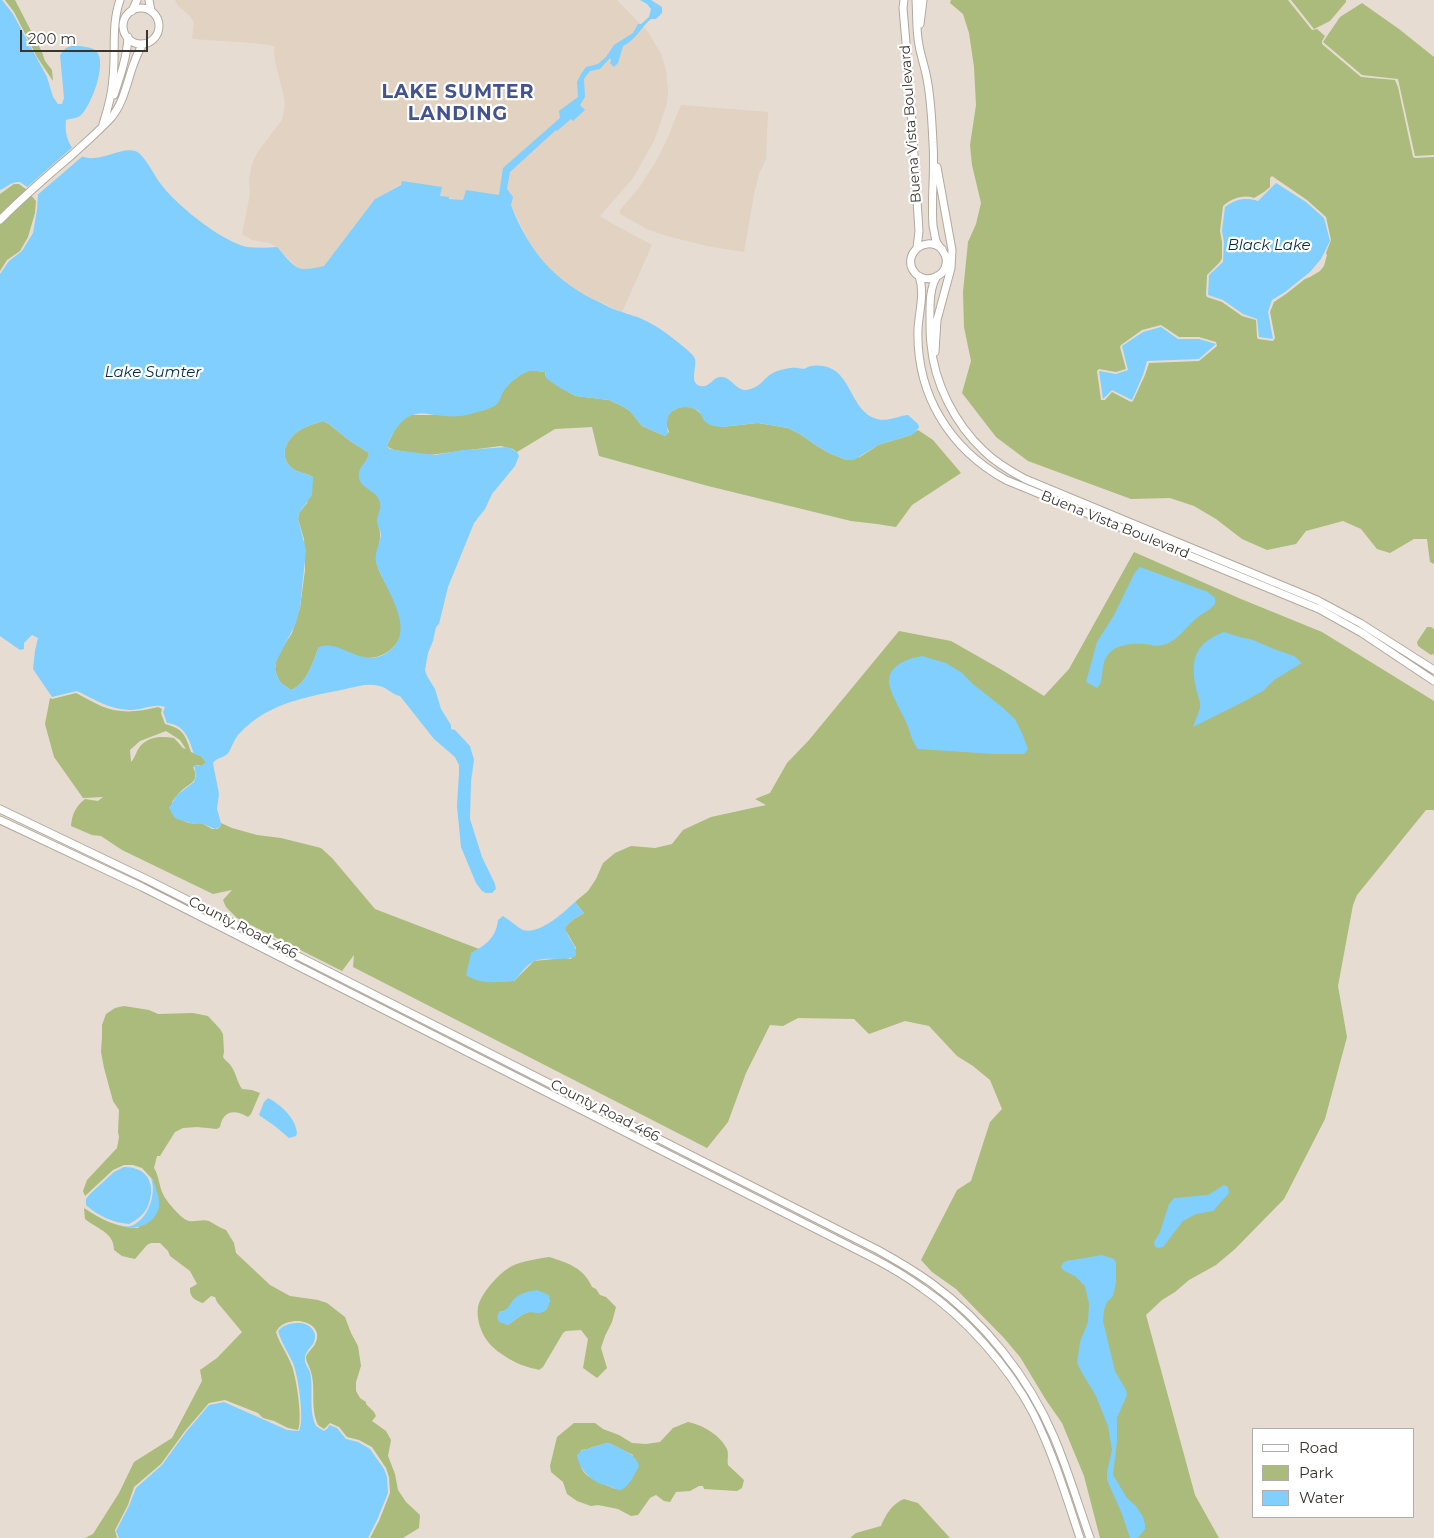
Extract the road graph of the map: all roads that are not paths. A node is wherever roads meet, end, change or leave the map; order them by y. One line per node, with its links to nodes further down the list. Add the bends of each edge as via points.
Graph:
1 (120, 0): 12 (main road, via 115,14 113,78)
2 (137, 0): 7 (main road)
3 (149, 0): 8 (main road)
4 (904, 0): 16 (main road, Buena Vista Boulevard, via 902,8 919,231)
5 (916, 0): 11 (main road, Buena Vista Boulevard)
6 (923, 0): 11 (main road)
7 (132, 11): 8 (main road, via 138,8); 9 (main road, via 124,21 123,28)
8 (151, 12): 10 (main road, via 157,20 158,30 150,41)
9 (128, 37): 10 (main road); 12 (main road, via 125,60)
10 (143, 44): 13 (main road, via 134,60 121,101)
11 (918, 44): 14 (main road, Buena Vista Boulevard, via 927,78)
12 (107, 112): 13 (main road)
13 (103, 125): 15 (main road)
14 (934, 143): 17 (main road, Buena Vista Boulevard, via 933,226); 20 (main road, via 952,250 951,268 937,320)
15 (0, 220)
16 (916, 248): 17 (main road, via 930,243); 18 (main road, via 911,261)
17 (942, 249): 19 (main road, via 946,263)
18 (919, 276): 19 (main road, via 929,279); 22 (main road, Buena Vista Boulevard, via 922,284 919,355 924,383 938,415 954,438)
19 (938, 276): 20 (main road, Buena Vista Boulevard, via 932,288 930,308 930,344)
20 (937, 375): 21 (main road, Buena Vista Boulevard, via 962,426)
21 (998, 463): 22 (main road); 23 (main road, Buena Vista Boulevard, via 1025,479 1317,600)
22 (992, 473): 24 (main road, Buena Vista Boulevard, via 1319,609)
23 (1434, 670)
24 (1434, 681)
25 (0, 809): 28 (main road, County Road 466, via 146,879 878,1250 923,1277)
26 (0, 820): 27 (main road, County Road 466, via 142,887 874,1258 924,1288)
27 (946, 1306): 28 (main road); 29 (main road, County Road 466, via 993,1355 1033,1412 1056,1466)
28 (960, 1307): 30 (main road, County Road 466, via 982,1327 1008,1359 1040,1407 1064,1461)
29 (1080, 1538)
30 (1090, 1538)

